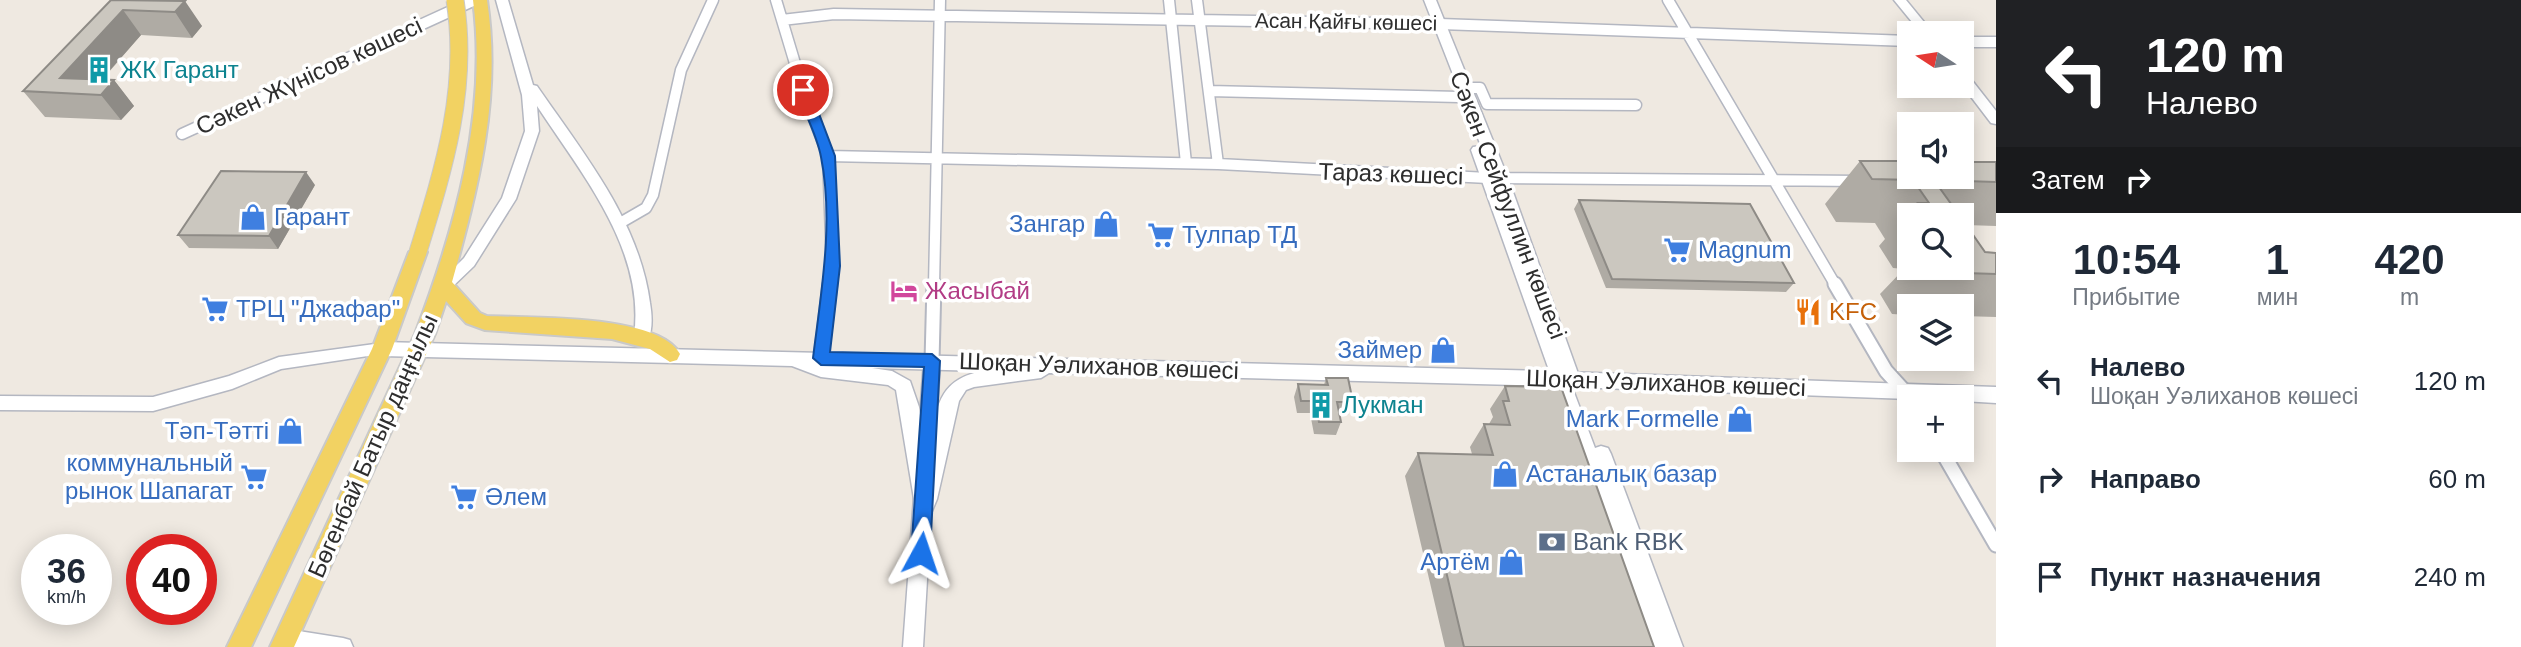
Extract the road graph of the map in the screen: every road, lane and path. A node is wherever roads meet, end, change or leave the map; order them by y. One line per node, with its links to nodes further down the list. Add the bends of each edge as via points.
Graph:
1 (455, 0): 41 (main road, Бөгенбай Батыр даңғылы, bridge, via 460,65 448,156)
2 (475, 0): 30 (street, Сәкен Жүнісов көшесі)
3 (481, 0): 39 (main road, Бөгенбай Батыр даңғылы, via 486,62 482,116 475,170)
4 (502, 0): 24 (street)
5 (713, 0): 38 (street, via 687,46 671,98 653,195 646,208)
6 (776, 0): 17 (street)
7 (940, 0): 14 (street)
8 (1169, 0): 15 (street)
9 (1198, 0): 16 (street)
10 (1422, 0): 19 (street, Сәкен Сейфуллин көшесі)
11 (1430, 0): 19 (street, Сәкен Сейфуллин көшесі)
12 (1668, 0): 20 (street)
13 (1900, 0): 18 (street)
14 (938, 15): 15 (street, Асан Қайғы көшесі); 17 (street, Асан Қайғы көшесі, via 834,14); 32 (street)
15 (1171, 19): 16 (street, Асан Қайғы көшесі); 33 (street)
16 (1200, 19): 19 (street, Асан Қайғы көшесі); 25 (street)
17 (782, 20): 31 (street)
18 (1917, 21)
19 (1435, 24): 20 (street, Асан Қайғы көшесі); 26 (street, Сәкен Сейфуллин көшесі)
20 (1688, 34): 21 (street, Асан Қайғы көшесі); 36 (street)
21 (1897, 41)
22 (1974, 42): 23 (street)
23 (1996, 42)
24 (524, 78): 38 (street); 39 (street, via 532,131 509,200 469,262)
25 (1209, 91): 26 (street); 34 (street)
26 (1462, 92): 28 (street, via 1480,88 1487,104); 35 (street, Сәкен Сейфуллин көшесі)
27 (1974, 92): 29 (street)
28 (1636, 105)
29 (1996, 120)
30 (182, 134)
31 (828, 156): 32 (street, Тараз көшесі); 45 (street, via 832,266)
32 (934, 158): 33 (street, Тараз көшесі); 46 (street)
33 (1186, 163): 34 (street, Тараз көшесі)
34 (1218, 164): 35 (street, Тараз көшесі)
35 (1494, 178): 36 (street, Тараз көшесі); 48 (street, Сәкен Сейфуллин көшесі)
36 (1772, 179): 37 (street, Тараз көшесі); 49 (street, via 1885,371)
37 (1870, 181)
38 (620, 223): 40 (street, via 642,300)
39 (444, 286): 40 (main road, via 473,318 485,323); 42 (main road, Бөгенбай Батыр даңғылы)
40 (642, 336): 43 (main road, via 663,344)
41 (382, 349): 42 (main road, Шоқан Уәлиханов көшесі); 53 (street, Шоқан Уәлиханов көшесі, via 279,363 232,382 153,404); 58 (main road, Бөгенбай Батыр даңғылы)
42 (418, 349): 43 (main road, Шоқан Уәлиханов көшесі); 57 (main road, Бөгенбай Батыр даңғылы)
43 (670, 354): 44 (main road, Шоқан Уәлиханов көшесі)
44 (785, 357): 45 (main road, Шоқан Уәлиханов көшесі); 55 (main road, via 821,370 892,378 904,386)
45 (821, 358): 46 (main road, Шоқан Уәлиханов көшесі)
46 (932, 361): 47 (main road, Шоқан Уәлиханов көшесі); 55 (street)
47 (1069, 365): 48 (main road, Шоқан Уәлиханов көшесі); 55 (main road, via 1013,377 973,379 959,386 950,399)
48 (1564, 377): 50 (main road, Шоқан Уәлиханов көшесі); 61 (main road, Сәкен Сейфуллин көшесі); 62 (main road, Сәкен Сейфуллин көшесі)
49 (1898, 385)
50 (1897, 394)
51 (1974, 395): 52 (main road, Шоқан Уәлиханов көшесі)
52 (1996, 395)
53 (0, 403)
54 (1948, 462): 56 (street)
55 (925, 505): 60 (street)
56 (1996, 545)
57 (284, 643): 59 (street)
58 (239, 647)
59 (343, 647)
60 (913, 647)
61 (1658, 647)
62 (1672, 647)

